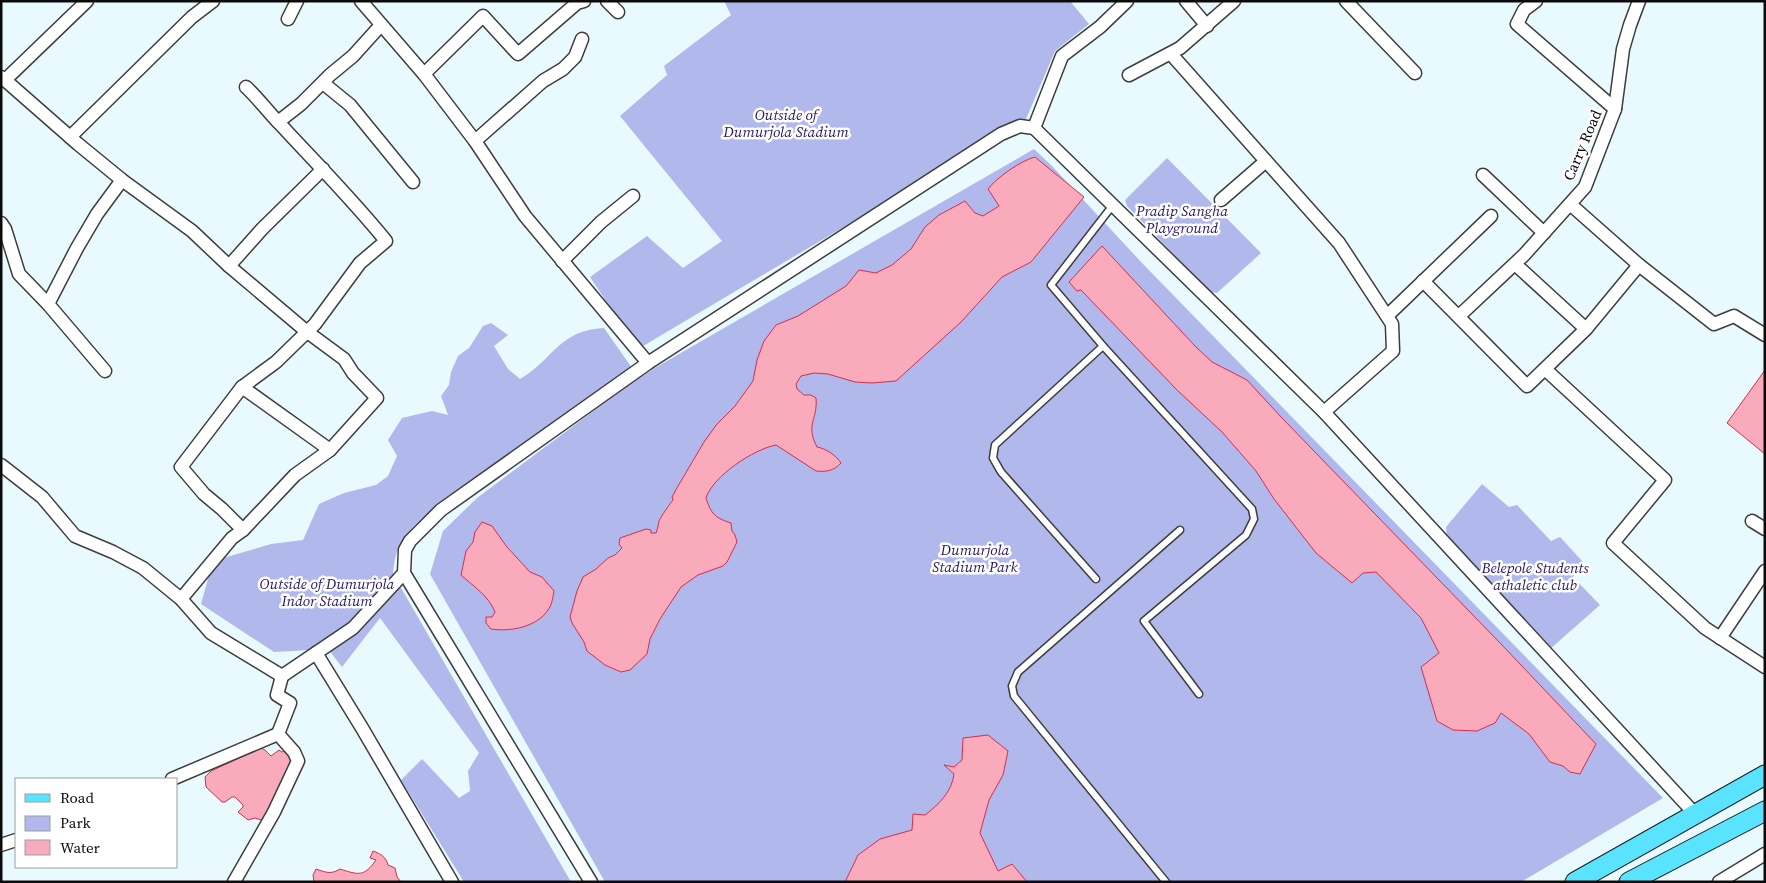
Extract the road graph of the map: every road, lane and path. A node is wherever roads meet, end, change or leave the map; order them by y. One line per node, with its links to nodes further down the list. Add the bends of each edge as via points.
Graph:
1 (87, 1): 22 (street)
2 (213, 1): 28 (street, via 192,17)
3 (297, 1): 14 (street)
4 (361, 1): 15 (street)
5 (584, 1): 20 (street, via 577,3 518,54 483,16)
6 (606, 1): 13 (street)
7 (1127, 1): 27 (street, via 1100,28 1062,56)
8 (1186, 1): 16 (street)
9 (1234, 1): 16 (street)
10 (1346, 1): 19 (street)
11 (1536, 1): 25 (street, via 1524,10 1517,24)
12 (1640, 1): 25 (street, Carry Road, via 1624,49)
13 (618, 12)
14 (288, 19)
15 (381, 26): 20 (street); 23 (street)
16 (1207, 26): 18 (street)
17 (582, 38): 29 (street, via 575,57 563,69 543,81)
18 (1171, 54): 21 (street); 30 (street)
19 (1415, 73)
20 (424, 74): 29 (street)
21 (1129, 75)
22 (3, 78): 28 (street)
23 (323, 83): 26 (street); 34 (street, via 350,105)
24 (246, 87): 26 (street)
25 (1614, 109): 37 (street, Carry Road, via 1585,187)
26 (278, 122): 31 (street)
27 (1034, 128): 38 (street); 54 (street, via 1020,126 1001,134)
28 (70, 137): 33 (street)
29 (476, 141): 42 (street, via 525,216)
30 (1266, 161): 36 (street); 48 (street, via 1339,243)
31 (323, 169): 45 (street); 51 (street, via 386,241 360,263)
32 (1483, 175): 41 (street)
33 (122, 180): 45 (street, via 192,232); 47 (street, via 97,214)
34 (413, 182)
35 (633, 196): 42 (street)
36 (1221, 200)
37 (1570, 204): 41 (street, Carry Road); 44 (street)
38 (1113, 205): 53 (lane, via 1050,285); 58 (street)
39 (1491, 216): 46 (street)
40 (1, 223): 47 (street, via 6,229 19,274)
41 (1544, 233): 43 (street, Carry Road)
42 (562, 261): 54 (street)
43 (1514, 264): 49 (street, Carry Road); 50 (street)
44 (1638, 265): 50 (street); 52 (street, via 1714,324 1734,316)
45 (229, 266): 51 (street)
46 (1424, 281): 48 (street); 49 (street)
47 (48, 304): 56 (street)
48 (1387, 316): 58 (street, via 1392,324 1393,351)
49 (1459, 316): 55 (street, via 1527,386)
50 (1586, 329): 55 (street)
51 (306, 332): 57 (street, via 276,362); 59 (street, via 344,359 352,373 377,398)
52 (1765, 335)
53 (1103, 346): 67 (lane, via 995,445 993,458 1001,472); 73 (lane, via 1252,509 1254,519 1246,535 1144,620)
54 (648, 363): 66 (street, via 441,510 410,541 405,550)
55 (1545, 368): 69 (street, via 1665,480 1613,543)
56 (105, 371)
57 (242, 387): 59 (street); 63 (street, via 181,467)
58 (1324, 412): 78 (street)
59 (330, 450): 63 (street, via 295,475)
60 (1, 465): 68 (street, via 42,497 74,536 143,568)
61 (1752, 521): 62 (street)
62 (1765, 529)
63 (242, 530): 68 (street)
64 (1180, 530): 85 (lane, via 1018,672 1012,686 1014,696)
65 (1765, 571): 69 (street)
66 (404, 573): 70 (street, via 353,628); 84 (street)
67 (1096, 579)
68 (181, 599): 72 (street, via 211,634)
69 (1720, 638): 71 (street)
70 (316, 652): 72 (street); 83 (street)
71 (1765, 667)
72 (282, 676): 74 (street, via 277,695 290,704)
73 (1199, 694)
74 (278, 734): 76 (street); 82 (street, via 298,761 274,812)
75 (1765, 775): 78 (main road)
76 (174, 778)
77 (1765, 812): 87 (main road)
78 (1695, 814): 86 (main road)
79 (15, 840): 80 (street)
80 (1, 845)
81 (1765, 854): 88 (street)
82 (234, 882)
83 (452, 882)
84 (591, 882)
85 (1166, 882)
86 (1575, 882)
87 (1628, 882)
88 (1719, 882)

